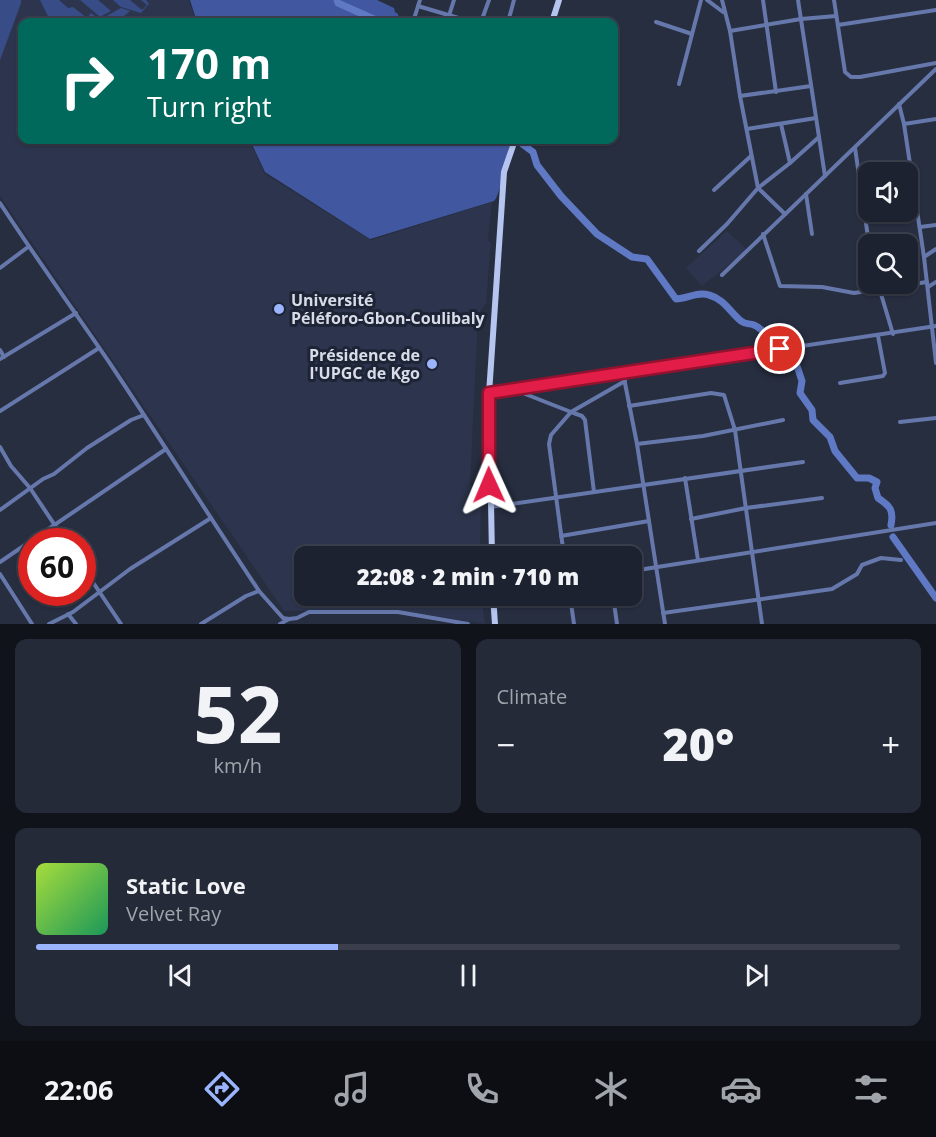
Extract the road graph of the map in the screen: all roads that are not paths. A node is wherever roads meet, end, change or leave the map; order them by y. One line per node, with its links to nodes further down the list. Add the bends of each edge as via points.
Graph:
1 (420, 0): 12 (street)
2 (454, 0): 15 (street)
3 (489, 0): 19 (street)
4 (514, 0): 20 (street)
5 (559, 0): 21 (main road)
6 (701, 0): 27 (street)
7 (707, 0): 14 (street)
8 (722, 0): 14 (street)
9 (763, 0): 24 (street)
10 (798, 0): 22 (street)
11 (834, 0): 16 (street)
12 (418, 6): 15 (street); 17 (street)
13 (936, 10): 25 (street)
14 (724, 13): 26 (street)
15 (449, 16): 18 (street)
16 (836, 16): 22 (street); 25 (street)
17 (414, 18)
18 (457, 18)
19 (482, 18)
20 (509, 18)
21 (553, 18)
22 (801, 19): 24 (street); 31 (street)
23 (656, 22): 27 (street)
24 (767, 25): 26 (street); 32 (street)
25 (838, 25): 28 (street, via 845,72 851,77)
26 (730, 32): 33 (street)
27 (692, 34): 30 (street)
28 (936, 63)
29 (936, 69): 34 (street)
30 (679, 84)
31 (811, 86): 32 (street); 35 (street)
32 (776, 92): 33 (street)
33 (740, 96): 39 (street)
34 (899, 104): 38 (street); 42 (street)
35 (816, 118): 37 (street); 40 (street)
36 (936, 118): 38 (street)
37 (781, 124): 39 (street); 45 (street)
38 (904, 124): 44 (street)
39 (747, 129): 43 (street)
40 (819, 136): 45 (street); 47 (street)
41 (513, 144): 82 (main road, via 504,172)
42 (855, 147): 46 (street); 47 (street)
43 (752, 155): 48 (street); 49 (street)
44 (908, 162)
45 (790, 163): 48 (street)
46 (858, 166)
47 (825, 176): 50 (street)
48 (758, 188): 52 (street); 60 (street)
49 (714, 190)
50 (806, 194): 52 (street); 57 (street)
51 (0, 203): 58 (street)
52 (784, 214): 56 (street)
53 (918, 218): 55 (street)
54 (936, 225): 55 (street)
55 (920, 227): 61 (street)
56 (764, 234): 63 (street); 68 (street, via 780,286)
57 (812, 234)
58 (28, 247): 62 (street); 70 (street)
59 (936, 249): 61 (street)
60 (699, 251)
61 (924, 257): 64 (street)
62 (0, 268)
63 (722, 275)
64 (927, 282): 66 (street); 67 (street)
65 (936, 282): 67 (street)
66 (918, 283)
67 (928, 287): 71 (street)
68 (858, 292)
69 (881, 294): 72 (street)
70 (76, 313): 74 (street); 76 (street)
71 (933, 328): 72 (street); 77 (street)
72 (893, 334): 73 (street)
73 (878, 336): 78 (street); 80 (street, via 883,376)
74 (99, 348): 84 (street); 86 (street)
75 (0, 350): 76 (street)
76 (2, 358)
77 (936, 363)
78 (623, 373): 79 (street); 81 (street)
79 (625, 381): 83 (street); 85 (street)
80 (840, 383)
81 (513, 390): 82 (street); 85 (street)
82 (489, 393): 102 (main road)
83 (629, 406): 90 (street, via 711,393 724,395); 91 (street)
84 (0, 411)
85 (571, 412): 99 (street, via 585,420); 100 (street, via 549,440)
86 (144, 415): 93 (street); 98 (street, via 96,442)
87 (936, 418): 89 (street)
88 (783, 420): 90 (street)
89 (900, 422)
90 (735, 430): 91 (street); 95 (street)
91 (637, 444): 97 (street)
92 (0, 447): 98 (street)
93 (166, 449): 105 (street); 109 (street)
94 (803, 462): 95 (street)
95 (741, 470): 96 (street); 103 (street)
96 (685, 478): 97 (street); 106 (street)
97 (643, 484): 99 (street); 107 (street)
98 (30, 488): 104 (street); 109 (street)
99 (594, 492): 100 (street)
100 (556, 498): 102 (street); 111 (street)
101 (822, 498): 103 (street)
102 (490, 507): 112 (main road)
103 (746, 508): 106 (street); 114 (street)
104 (0, 510)
105 (211, 518): 122 (street); 123 (street)
106 (691, 519): 116 (street)
107 (649, 521): 111 (street); 118 (street)
108 (936, 523): 114 (street)
109 (55, 525): 110 (street); 117 (street)
110 (57, 528)
111 (561, 536): 113 (street)
112 (492, 546)
113 (562, 546)
114 (751, 553): 116 (street); 124 (street)
115 (900, 560): 124 (street, via 882,558 862,565 857,574 832,589)
116 (698, 561): 118 (street)
117 (0, 562)
118 (656, 568): 119 (street); 128 (street)
119 (642, 570)
120 (0, 574): 131 (street)
121 (96, 586): 123 (street)
122 (259, 591): 130 (street); 135 (street)
123 (100, 592): 129 (street); 134 (street)
124 (759, 598): 128 (street); 142 (street)
125 (494, 606): 138 (main road)
126 (571, 606): 139 (street)
127 (614, 606): 140 (street)
128 (663, 613): 141 (street)
129 (68, 614): 132 (street); 133 (street)
130 (288, 619): 136 (street); 137 (street, via 309,612 389,612)
131 (32, 624)
132 (49, 624)
133 (76, 624)
134 (121, 624)
135 (201, 624)
136 (280, 624)
137 (468, 624)
138 (495, 624)
139 (574, 624)
140 (617, 624)
141 (665, 624)
142 (762, 624)

